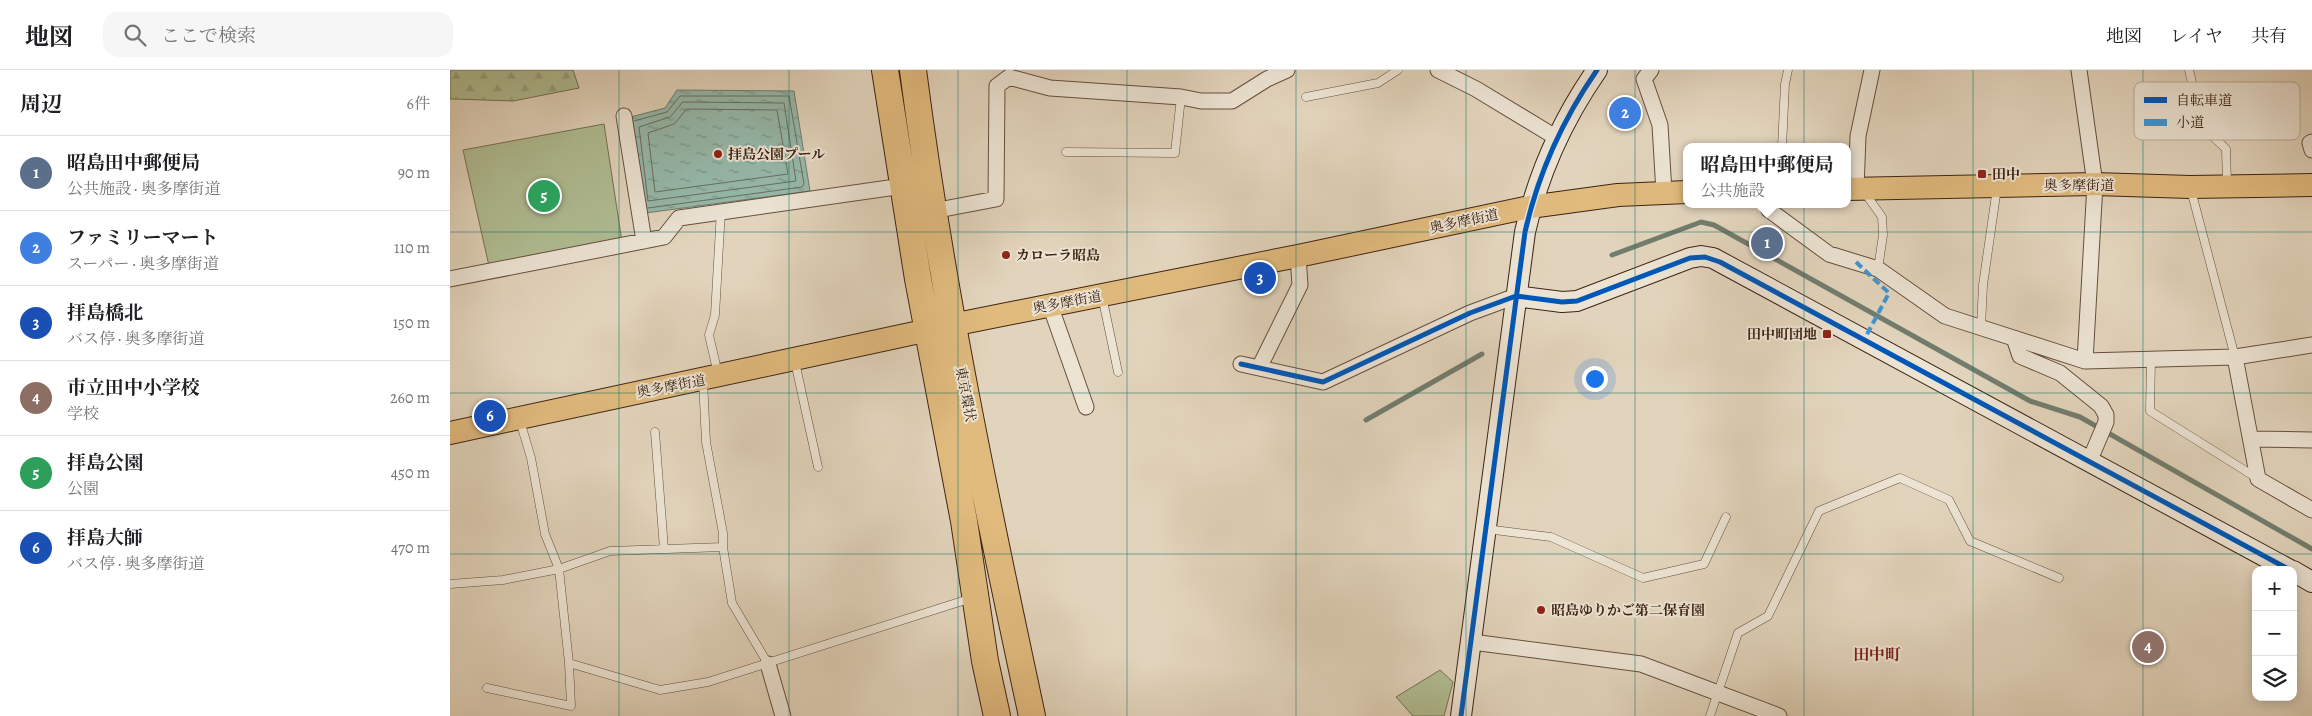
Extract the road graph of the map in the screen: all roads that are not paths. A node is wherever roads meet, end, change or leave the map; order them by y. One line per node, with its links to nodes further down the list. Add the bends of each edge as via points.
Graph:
1 (886, 70): 22 (highway, 東京環状)
2 (913, 70): 32 (highway, 東京環状)
3 (1287, 70): 11 (street, via 1232,101)
4 (1398, 70): 12 (lane, via 1378,83)
5 (1438, 70): 14 (street)
6 (1597, 70): 14 (street)
7 (1651, 70): 28 (street, via 1644,79 1660,125)
8 (1788, 70): 17 (lane)
9 (1872, 70): 26 (street, via 1858,136)
10 (2079, 70): 20 (street)
11 (1181, 97): 19 (lane, via 1175,153); 32 (street, via 1050,88 1009,77 997,86 996,199)
12 (1306, 97)
13 (624, 116): 33 (street)
14 (1557, 138): 29 (street)
15 (2217, 140): 24 (lane, via 2226,149)
16 (2312, 142): 18 (street)
17 (1782, 143)
18 (2312, 150)
19 (1066, 152)
20 (2095, 184): 23 (main road, 奥多摩街道); 25 (main road, 奥多摩街道); 48 (street)
21 (2312, 185): 24 (main road, 奥多摩街道)
22 (903, 186): 31 (street); 42 (highway, 東京環状)
23 (1997, 186): 26 (main road, 奥多摩街道); 41 (lane, via 1983,285)
24 (2227, 186): 25 (main road, 奥多摩街道)
25 (2190, 187): 45 (lane)
26 (1855, 189): 35 (lane, via 1882,217)
27 (1683, 192): 28 (main road, 奥多摩街道)
28 (1664, 193): 29 (main road, 奥多摩街道, via 1618,195)
29 (1530, 207): 34 (main road, 奥多摩街道); 38 (street)
30 (1768, 208): 35 (street, via 1829,254)
31 (720, 210): 33 (street, via 679,218 664,237); 52 (lane, via 715,315 709,335)
32 (933, 211): 40 (highway, 東京環状)
33 (644, 240): 36 (street)
34 (1298, 256): 37 (main road, 奥多摩街道); 50 (street, via 1300,285)
35 (1878, 269): 41 (street, via 1945,316)
36 (450, 279)
37 (1102, 295): 39 (main road, 奥多摩街道); 51 (lane)
38 (1516, 296): 50 (street, via 1470,313 1323,382); 59 (street, via 1572,302 1690,258 1713,258); 64 (street)
39 (1050, 306): 40 (main road, 奥多摩街道); 53 (street)
40 (952, 325): 42 (main road, 奥多摩街道); 81 (highway, 東京環状)
41 (1981, 327): 43 (street)
42 (928, 331): 47 (main road, 奥多摩街道); 73 (highway, 東京環状)
43 (2014, 338): 48 (street); 59 (street, via 2020,356 2060,373 2101,406 2106,415 2104,428)
44 (2312, 345): 45 (street)
45 (2235, 357): 46 (street); 57 (street)
46 (2151, 359): 48 (street); 61 (lane, via 2150,411)
47 (794, 360): 52 (main road, 奥多摩街道); 60 (lane)
48 (2085, 361)
49 (1241, 364): 50 (street)
50 (1259, 368)
51 (1118, 372)
52 (711, 378): 54 (main road, 奥多摩街道); 65 (lane, via 706,442)
53 (1086, 407)
54 (519, 416): 56 (main road, 奥多摩街道); 68 (lane, via 531,458 545,534)
55 (655, 432): 66 (lane)
56 (450, 433)
57 (2251, 439): 58 (street); 61 (street)
58 (2312, 440)
59 (2089, 462): 67 (street)
60 (818, 467)
61 (2258, 479): 62 (street)
62 (2312, 510)
63 (1726, 516): 64 (lane, via 1704,564 1643,578 1551,537)
64 (1486, 529): 74 (street)
65 (723, 547): 66 (lane); 76 (lane, via 732,603)
66 (664, 549): 68 (lane, via 610,551)
67 (2283, 566)
68 (559, 569): 72 (lane, via 503,580); 75 (lane)
69 (2297, 574): 71 (street)
70 (2059, 578): 78 (lane, via 1970,541 1950,500 1900,478 1819,511 1768,616 1738,633)
71 (2312, 582)
72 (450, 584)
73 (976, 597): 76 (lane); 80 (highway, 東京環状)
74 (1472, 642): 78 (street, via 1641,664); 82 (street)
75 (570, 663): 76 (lane, via 660,690 708,682); 77 (lane, via 571,706)
76 (768, 664): 79 (street)
77 (487, 688)
78 (1719, 693): 83 (lane); 84 (street)
79 (782, 716)
80 (997, 716)
81 (1032, 716)
82 (1461, 716)
83 (1710, 716)
84 (1779, 716)

